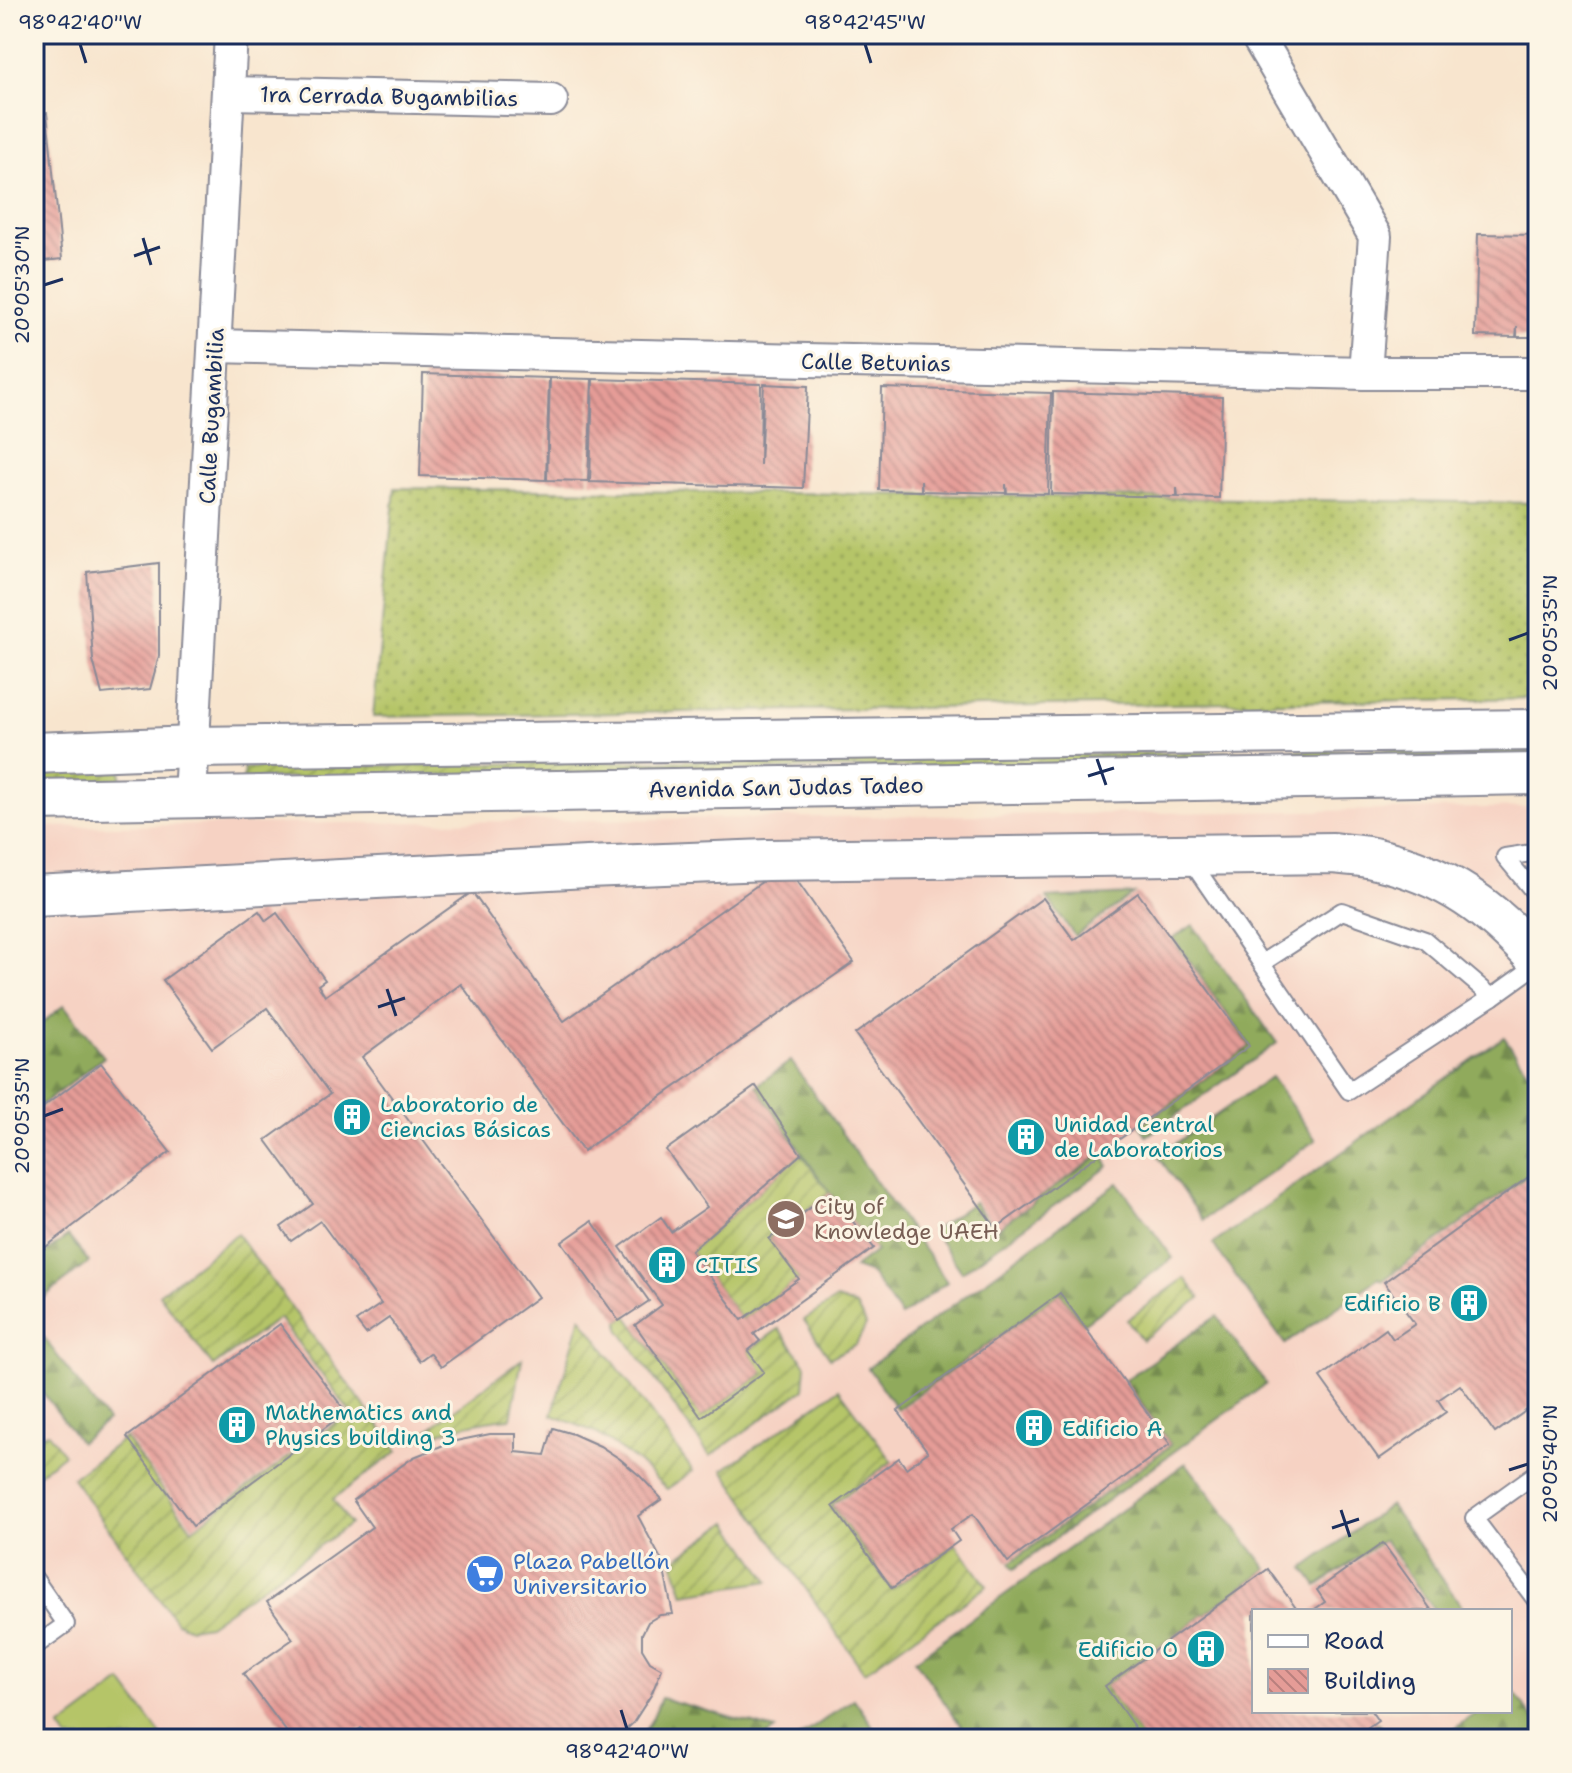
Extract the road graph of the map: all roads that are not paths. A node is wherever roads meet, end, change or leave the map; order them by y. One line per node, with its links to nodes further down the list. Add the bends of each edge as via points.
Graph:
1 (231, 34): 3 (street, Calle Bugambilia)
2 (1256, 34): 6 (street, via 1375,236)
3 (228, 93): 4 (street, 1ra Cerrada Bugambilias); 5 (street, Calle Bugambilia)
4 (551, 100)
5 (215, 346): 6 (street, Calle Betunias); 9 (street, Calle Bugambilia)
6 (1365, 373): 7 (street, Calle Betunias)
7 (1538, 373)
8 (1538, 730): 9 (street)
9 (194, 747): 10 (street); 12 (street, Calle Bugambilia)
10 (34, 753)
11 (1538, 774): 12 (street, Avenida San Judas Tadeo)
12 (190, 797): 13 (street, Avenida San Judas Tadeo)
13 (34, 800)
14 (1538, 852): 17 (lane, via 1505,857)
15 (1187, 855): 16 (street, via 722,861); 18 (street, via 1333,853 1415,870 1484,907); 19 (lane)
16 (34, 896)
17 (1538, 897)
18 (1538, 962): 20 (lane)
19 (1262, 963): 20 (lane, via 1342,911 1425,940); 20 (lane, via 1349,1091)
20 (1492, 997)
21 (1538, 1472): 23 (lane, via 1474,1518)
22 (34, 1578): 24 (lane, via 66,1624)
23 (1538, 1603)
24 (34, 1647)

